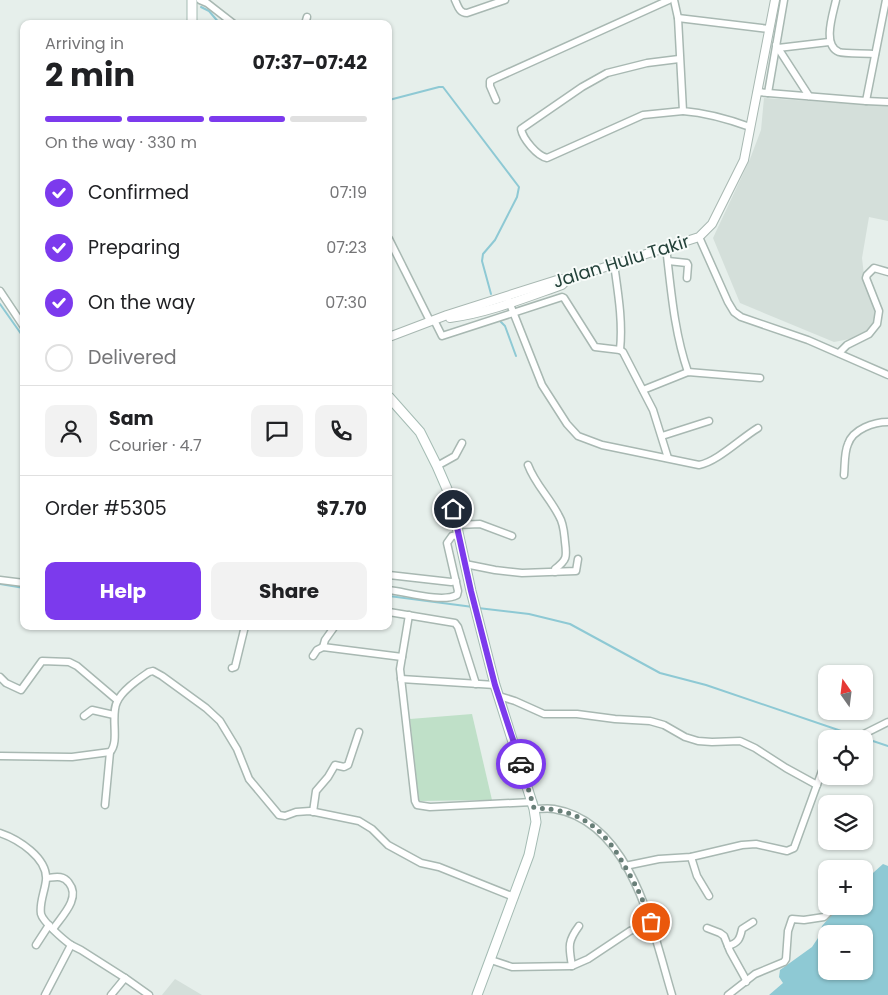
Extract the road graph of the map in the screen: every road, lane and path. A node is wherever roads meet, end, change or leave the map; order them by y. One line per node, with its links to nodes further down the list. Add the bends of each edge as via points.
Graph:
1 (192, 0): 12 (main road)
2 (200, 0): 13 (street)
3 (455, 0): 4 (street, via 463,13)
4 (505, 0)
5 (669, 0): 22 (street, via 490,81)
6 (674, 0): 11 (street)
7 (775, 0): 14 (street, Jalan Hulu Takir)
8 (784, 0): 16 (street)
9 (836, 0): 15 (street)
10 (886, 0): 17 (street)
11 (678, 18): 14 (street); 18 (street)
12 (190, 20)
13 (229, 20)
14 (769, 29): 19 (street, Jalan Hulu Takir)
15 (829, 42): 16 (street); 17 (street, via 840,52)
16 (777, 46): 20 (street); 21 (street)
17 (875, 54): 23 (street)
18 (679, 59): 25 (street); 25 (street, via 647,63 599,76 521,129 523,136 542,157 547,158 643,115)
19 (757, 92): 20 (street); 26 (street, Jalan Hulu Takir)
20 (768, 93): 21 (street)
21 (809, 96): 23 (street)
22 (496, 100)
23 (866, 101): 24 (street)
24 (888, 102)
25 (683, 111): 26 (street, via 729,119)
26 (750, 128): 27 (street, Jalan Hulu Takir, via 744,160 712,224)
27 (699, 237): 29 (street, Jalan Hulu Takir); 41 (street, via 734,312)
28 (392, 245): 38 (street)
29 (666, 247): 30 (street); 31 (street, Jalan Hulu Takir)
30 (668, 261): 33 (street, via 687,263); 42 (street, via 672,303)
31 (614, 264): 35 (street, Jalan Hulu Takir, via 560,279); 40 (street, via 620,307)
32 (888, 272): 41 (street, via 874,268 866,278 880,311 877,324 869,334)
33 (687, 278)
34 (0, 291): 37 (street)
35 (508, 299): 36 (street); 38 (street, Jalan Hulu Takir)
36 (514, 313): 38 (street, via 442,336); 40 (street, via 562,297 595,347); 52 (street, via 542,386 578,436 602,445)
37 (20, 320)
38 (432, 321): 39 (street, Jalan Hulu Takir)
39 (392, 336)
40 (620, 350): 45 (street)
41 (839, 353): 43 (street)
42 (688, 372): 44 (street); 45 (street)
43 (888, 374)
44 (760, 378)
45 (643, 390): 50 (street)
46 (392, 400): 53 (main road, via 420,432)
47 (709, 421): 50 (street)
48 (888, 422): 55 (street, via 861,429 853,436 847,445)
49 (758, 428): 52 (street, via 704,464 694,465)
50 (662, 436): 52 (street)
51 (462, 443): 53 (street, via 455,456)
52 (668, 458)
53 (438, 466): 56 (main road)
54 (528, 466): 61 (street, via 560,516 564,529 566,558)
55 (844, 476)
56 (457, 525): 57 (main road); 58 (street, via 480,524)
57 (459, 535): 60 (main road); 64 (street, via 452,536 447,543)
58 (512, 536)
59 (578, 559): 61 (street, via 576,571)
60 (465, 564): 61 (street, via 510,572); 78 (main road)
61 (555, 572)
62 (392, 575): 64 (street)
63 (0, 580): 65 (street)
64 (456, 581): 66 (street, via 457,594 448,598)
65 (20, 582)
66 (392, 590)
67 (392, 612): 68 (street)
68 (409, 614): 73 (street); 77 (street, via 455,623)
69 (244, 630): 74 (street, via 235,667)
70 (332, 630): 71 (street)
71 (324, 647): 72 (street); 73 (street)
72 (313, 656)
73 (402, 657): 76 (street)
74 (232, 668)
75 (0, 677): 80 (street, via 21,690 42,662 69,662)
76 (401, 679): 77 (street); 90 (street, via 417,806)
77 (476, 684): 78 (street)
78 (495, 685): 79 (main road)
79 (499, 696): 88 (street, via 544,714 650,721 698,741 740,742); 90 (main road)
80 (117, 700): 81 (street); 91 (street, via 149,672 162,676 220,721 249,779 276,813 284,816)
81 (114, 715): 82 (street, via 92,710); 86 (street, via 114,745)
82 (84, 716)
83 (888, 722): 84 (street)
84 (871, 730)
85 (359, 732): 91 (street, via 348,765 336,765 316,791)
86 (110, 752): 87 (street, via 72,757); 89 (street)
87 (0, 756)
88 (817, 785): 93 (street, via 791,850 756,844)
89 (105, 805)
90 (534, 805): 94 (street, via 578,817 594,826 609,841); 97 (main road, via 536,822 533,837)
91 (313, 812): 97 (street, via 359,821 388,845 421,864 439,867)
92 (0, 833): 95 (street, via 26,847 41,863)
93 (691, 856): 94 (street); 96 (street, via 697,876)
94 (625, 866): 99 (street, via 642,896)
95 (46, 878): 102 (street, via 41,912); 102 (street, via 66,879 74,894 71,903)
96 (709, 896)
97 (514, 897): 107 (main road)
98 (825, 915): 110 (street, via 792,919 786,959)
99 (651, 922): 108 (street); 115 (street)
100 (753, 922): 106 (street, via 743,926 739,940)
101 (579, 926): 108 (street, via 569,945)
102 (51, 927): 104 (street); 105 (street)
103 (707, 928): 106 (street, via 722,934)
104 (36, 945)
105 (70, 945): 109 (street); 111 (street)
106 (728, 946): 110 (street)
107 (491, 960): 108 (street, via 512,967); 114 (main road)
108 (572, 966)
109 (125, 978): 112 (street); 113 (street)
110 (746, 982): 116 (street)
111 (45, 995)
112 (111, 995)
113 (149, 995)
114 (477, 995)
115 (672, 995)
116 (728, 995)

